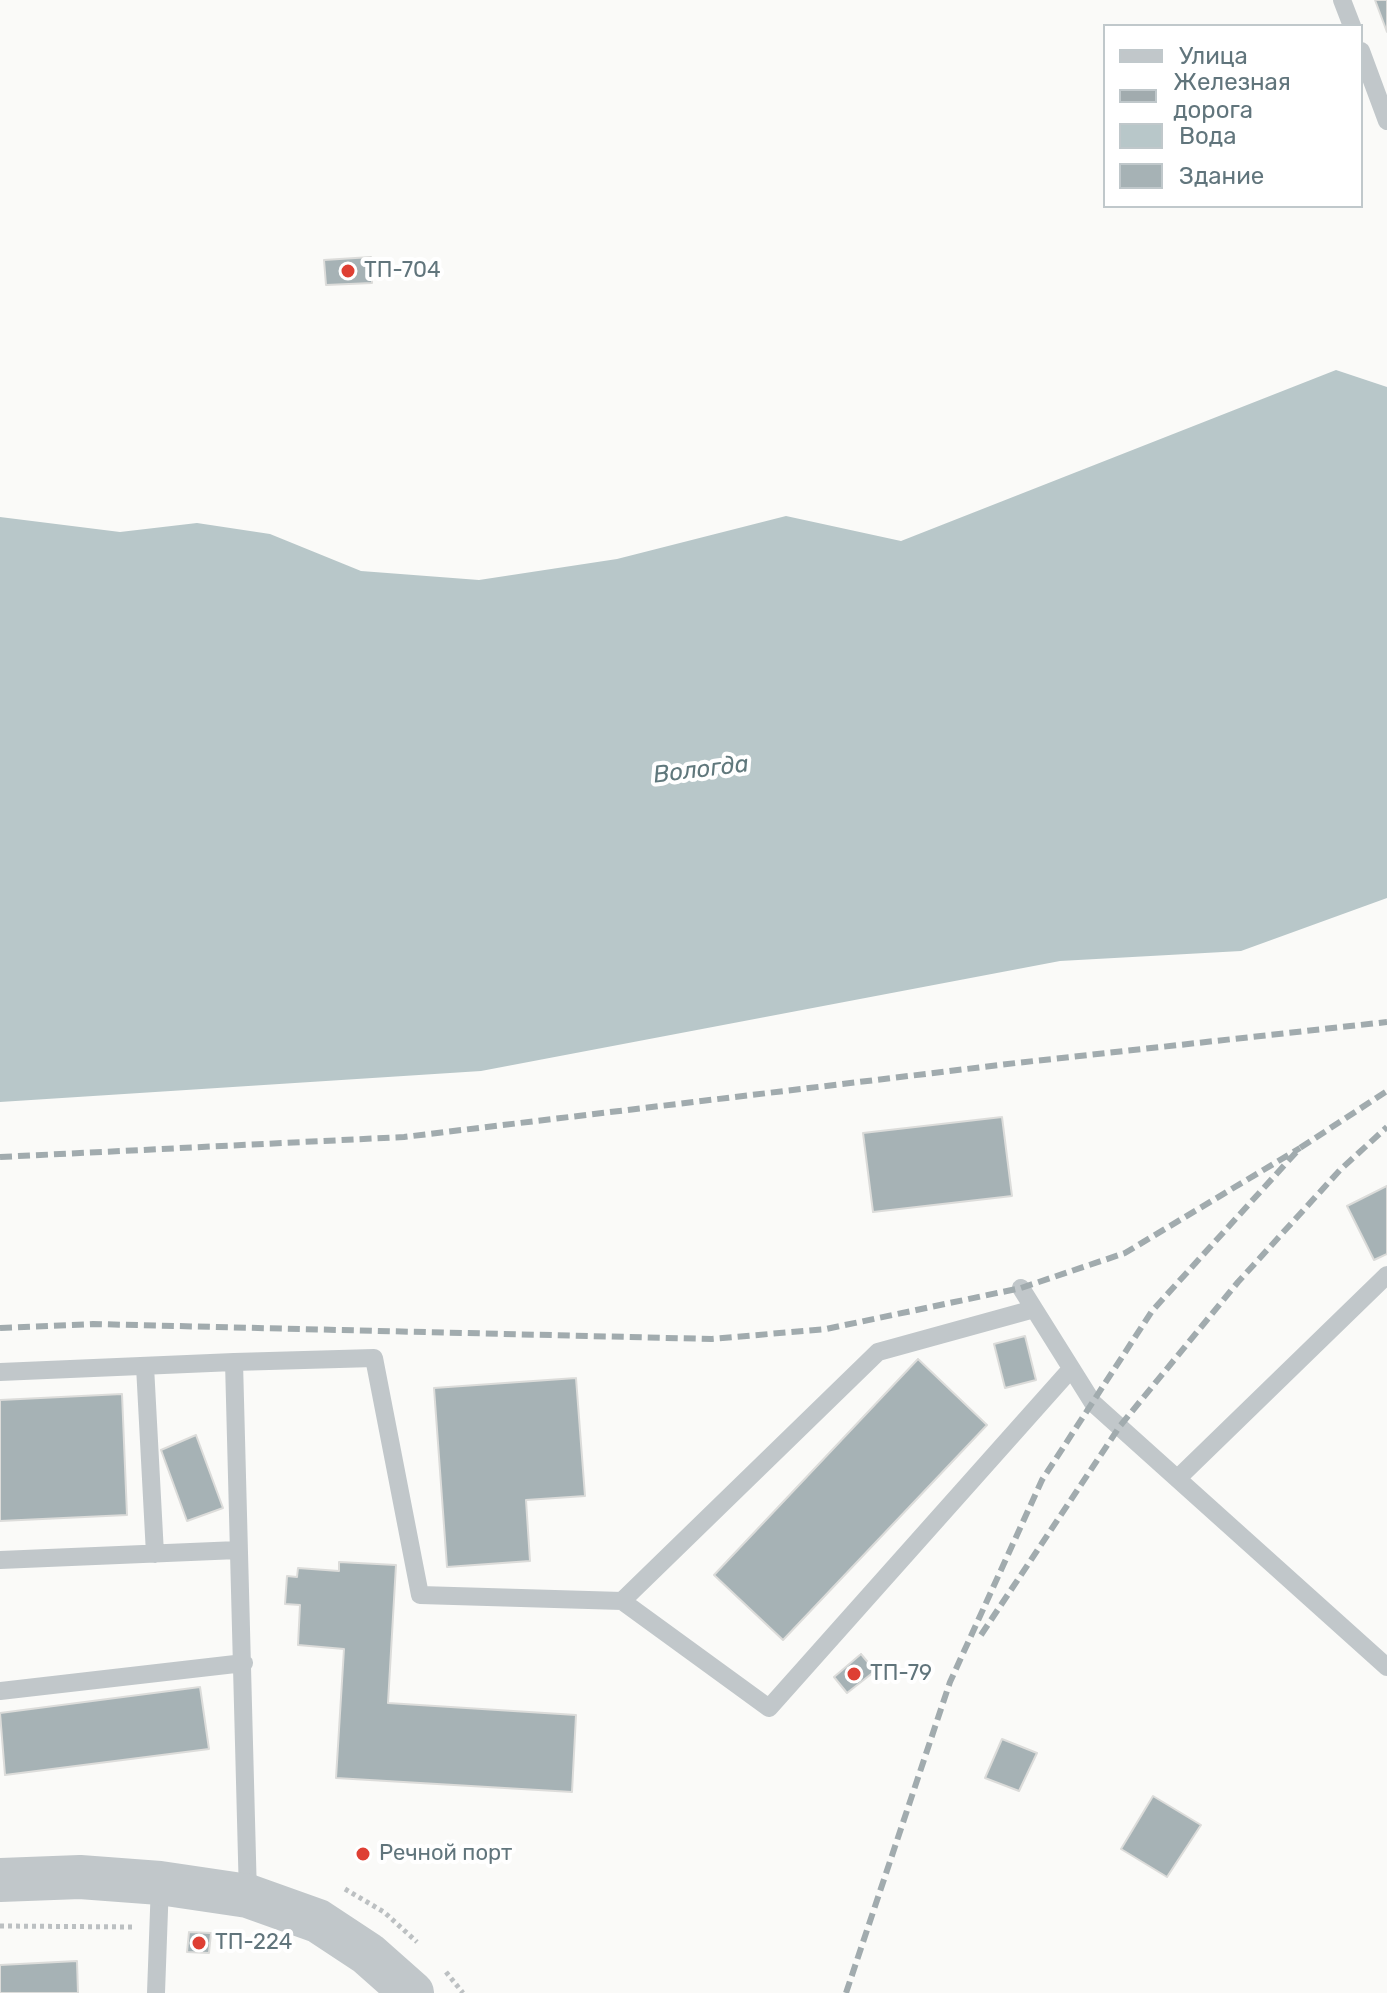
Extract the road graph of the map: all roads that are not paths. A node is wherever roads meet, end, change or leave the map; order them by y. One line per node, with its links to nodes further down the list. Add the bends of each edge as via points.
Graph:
1 (1342, 0): 2 (lane)
2 (1351, 24)
3 (1363, 56): 5 (lane)
4 (1387, 65): 5 (lane)
5 (1369, 72): 6 (lane)
6 (1387, 121)
7 (1387, 1275): 14 (lane)
8 (1021, 1288): 9 (lane)
9 (1034, 1309): 12 (lane); 18 (lane, via 878,1352)
10 (234, 1362): 11 (lane); 15 (lane); 18 (lane, via 374,1358 420,1595)
11 (145, 1366): 13 (lane); 16 (lane)
12 (1071, 1369): 14 (lane, via 1093,1403); 18 (lane, via 769,1708)
13 (0, 1372)
14 (1178, 1478): 20 (lane)
15 (238, 1550): 16 (lane); 19 (lane)
16 (155, 1554): 17 (lane)
17 (0, 1560)
18 (622, 1601)
19 (244, 1663): 21 (lane); 24 (lane)
20 (1387, 1667)
21 (0, 1691)
22 (0, 1880): 23 (street, via 80,1877)
23 (160, 1883): 24 (street); 25 (lane)
24 (248, 1896): 26 (street, via 318,1921 368,1954)
25 (156, 1993)
26 (412, 1993)

